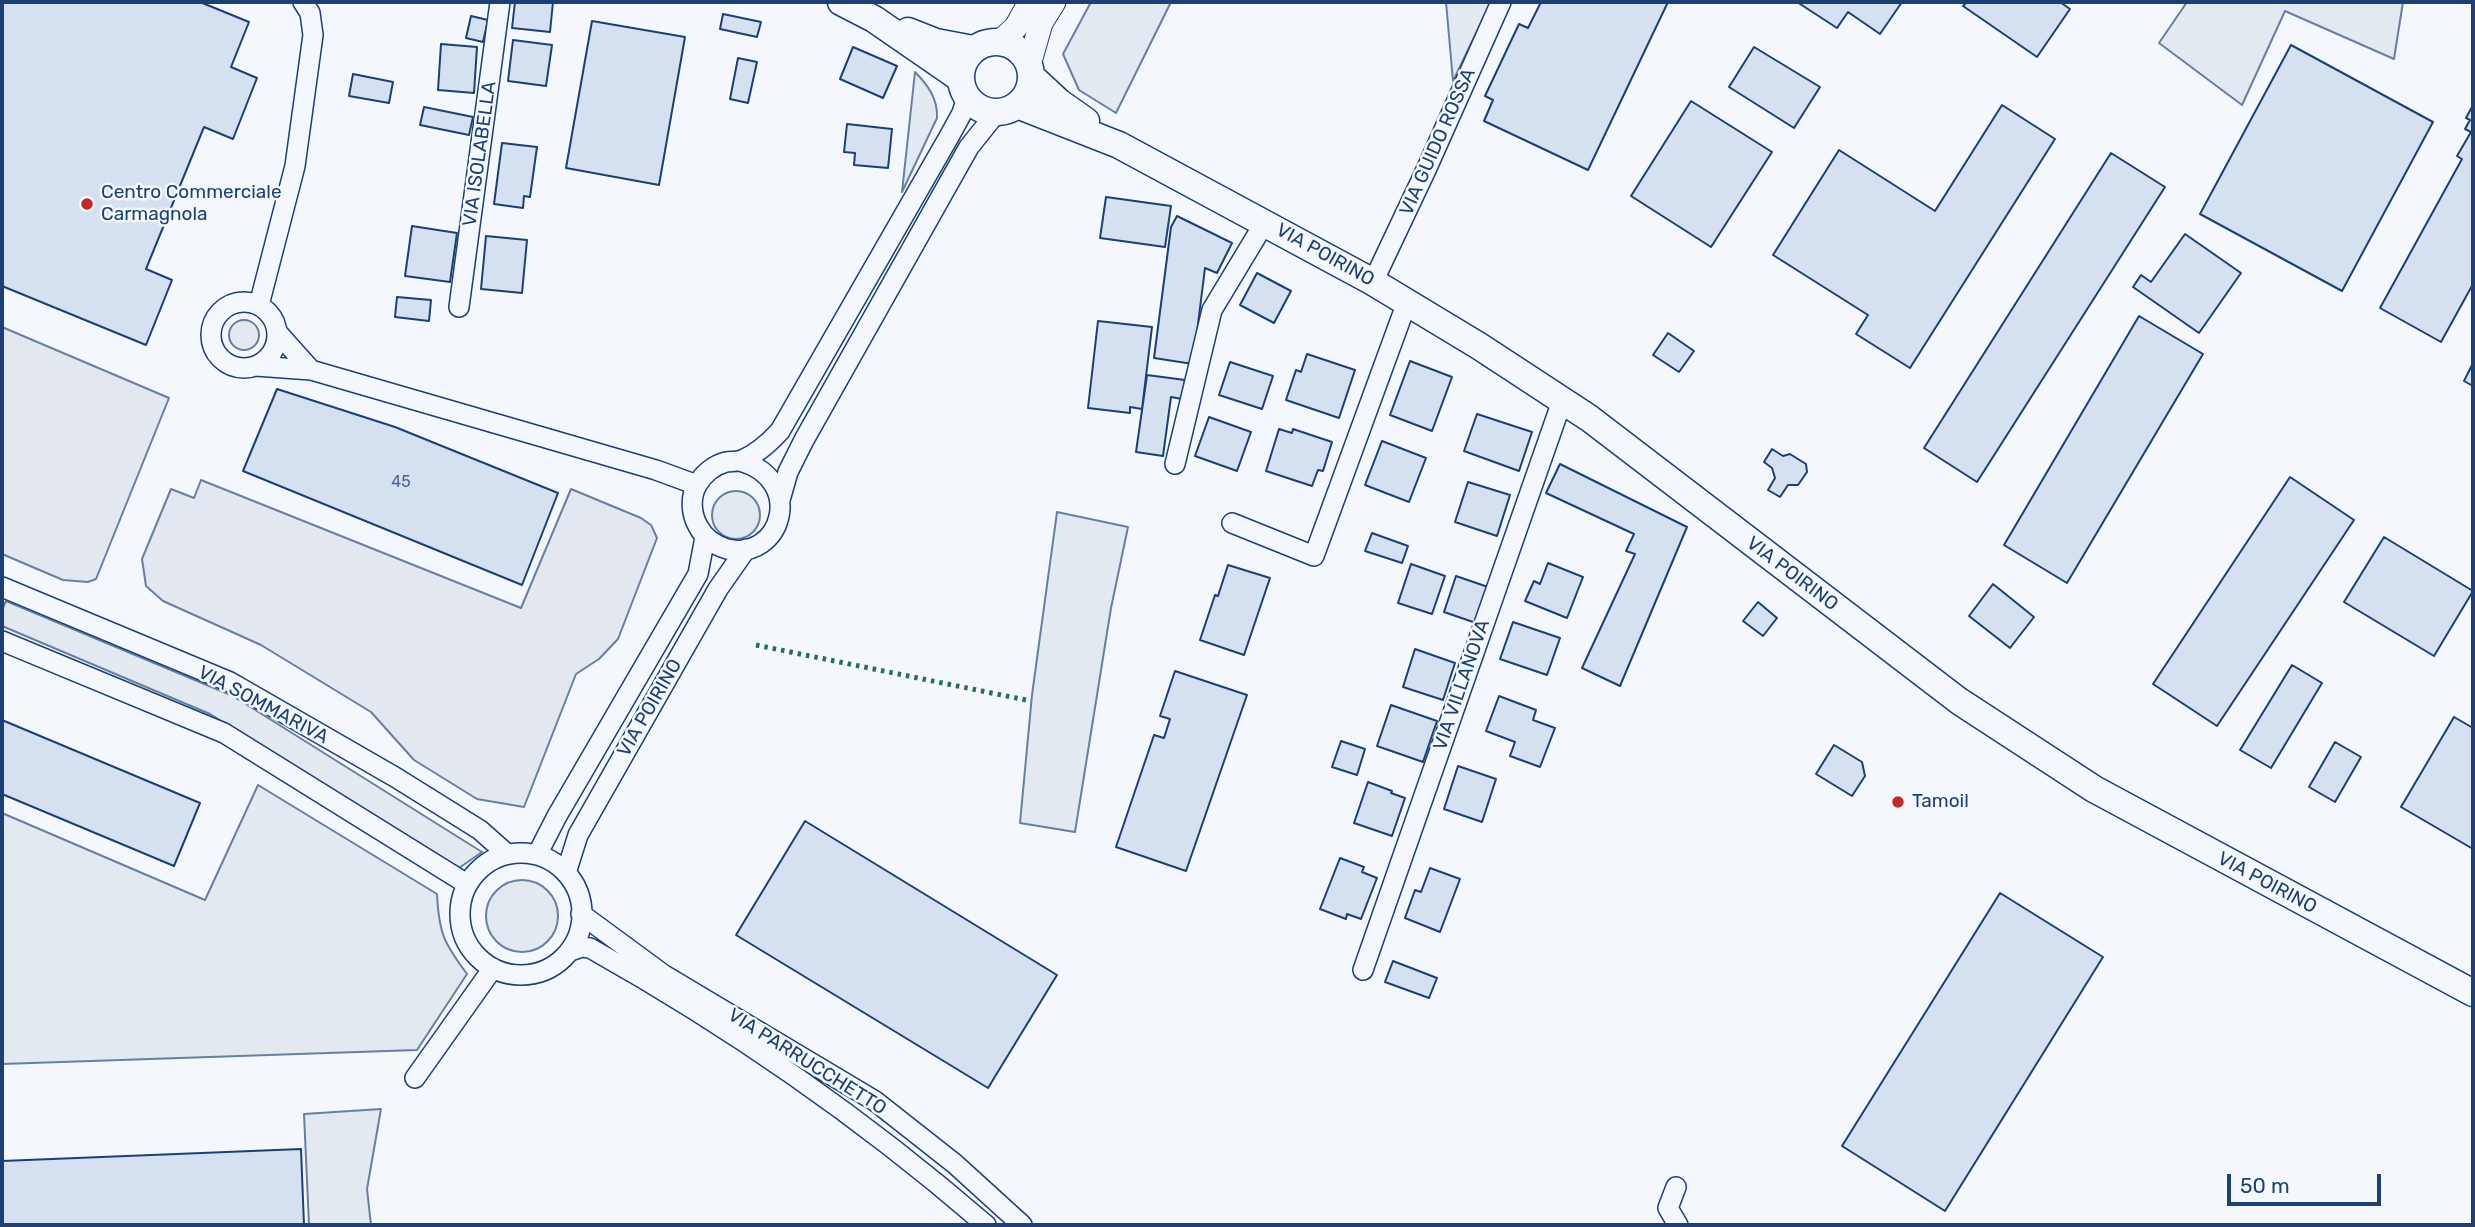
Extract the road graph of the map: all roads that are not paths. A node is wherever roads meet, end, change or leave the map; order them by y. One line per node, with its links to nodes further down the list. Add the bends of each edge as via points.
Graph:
1 (303, 2): 17 (street, via 310,13 313,35 295,166)
2 (500, 2): 18 (street, VIA ISOLABELLA)
3 (841, 2): 7 (main road)
4 (1030, 2): 8 (street, via 1016,27)
5 (1054, 2): 10 (street, via 1041,23)
6 (1502, 2): 15 (street, VIA GUIDO ROSSA)
7 (874, 19): 9 (main road, via 936,42); 11 (main road)
8 (1000, 41): 9 (main road); 10 (main road, via 1018,49)
9 (973, 49): 11 (main road, via 966,58)
10 (1030, 70): 12 (main road, via 1030,87); 13 (main road, VIA POIRINO, via 1059,102)
11 (964, 88): 12 (main road, via 985,110); 23 (street, via 950,135 780,431)
12 (1007, 108): 13 (main road, VIA POIRINO); 26 (street, via 969,146 804,440)
13 (1119, 145): 14 (main road, VIA POIRINO)
14 (1265, 222): 15 (main road, VIA POIRINO); 24 (street, via 1212,310)
15 (1373, 282): 16 (main road, VIA POIRINO)
16 (1407, 302): 22 (main road, VIA POIRINO); 27 (street, via 1314,556)
17 (259, 305): 19 (street, via 274,321); 20 (street, via 237,302 227,306 211,333 217,354 225,362)
18 (459, 307)
19 (277, 332): 20 (street, via 272,353); 21 (street)
20 (256, 366): 21 (street)
21 (311, 370): 25 (street)
22 (1562, 401): 39 (street, VIA VILLANOVA); 40 (main road, VIA POIRINO, via 1980,715 2094,789)
23 (740, 461): 25 (street, via 715,467); 26 (street, via 767,474)
24 (1175, 464)
25 (697, 485): 28 (street, via 692,508)
26 (780, 500): 29 (street, via 780,513 769,537)
27 (1232, 523)
28 (705, 537): 29 (street, via 724,548); 33 (street, VIA POIRINO, via 698,574)
29 (746, 549): 34 (street, VIA POIRINO, via 718,589 578,835)
30 (2, 587): 32 (street, VIA SOMMARIVA, via 230,682 464,820)
31 (2, 641): 35 (street, via 224,733)
32 (507, 855): 33 (street); 35 (street, via 491,860)
33 (537, 855): 34 (street)
34 (566, 873): 36 (street, via 576,887)
35 (467, 884): 38 (street, via 461,927 467,943)
36 (582, 914): 37 (street); 46 (street, VIA PARRUCCHETTO, via 664,975 875,1101)
37 (570, 951): 38 (street, via 542,971 517,974); 45 (street, VIA PARRUCCHETTO, via 590,948 702,1015 858,1120)
38 (492, 968): 43 (street)
39 (1363, 970)
40 (2441, 977): 41 (main road); 42 (main road, VIA POIRINO)
41 (2473, 981)
42 (2473, 993)
43 (415, 1078)
44 (1676, 1187): 47 (street, via 1668,1208)
45 (986, 1225)
46 (1022, 1225)
47 (1678, 1225)

